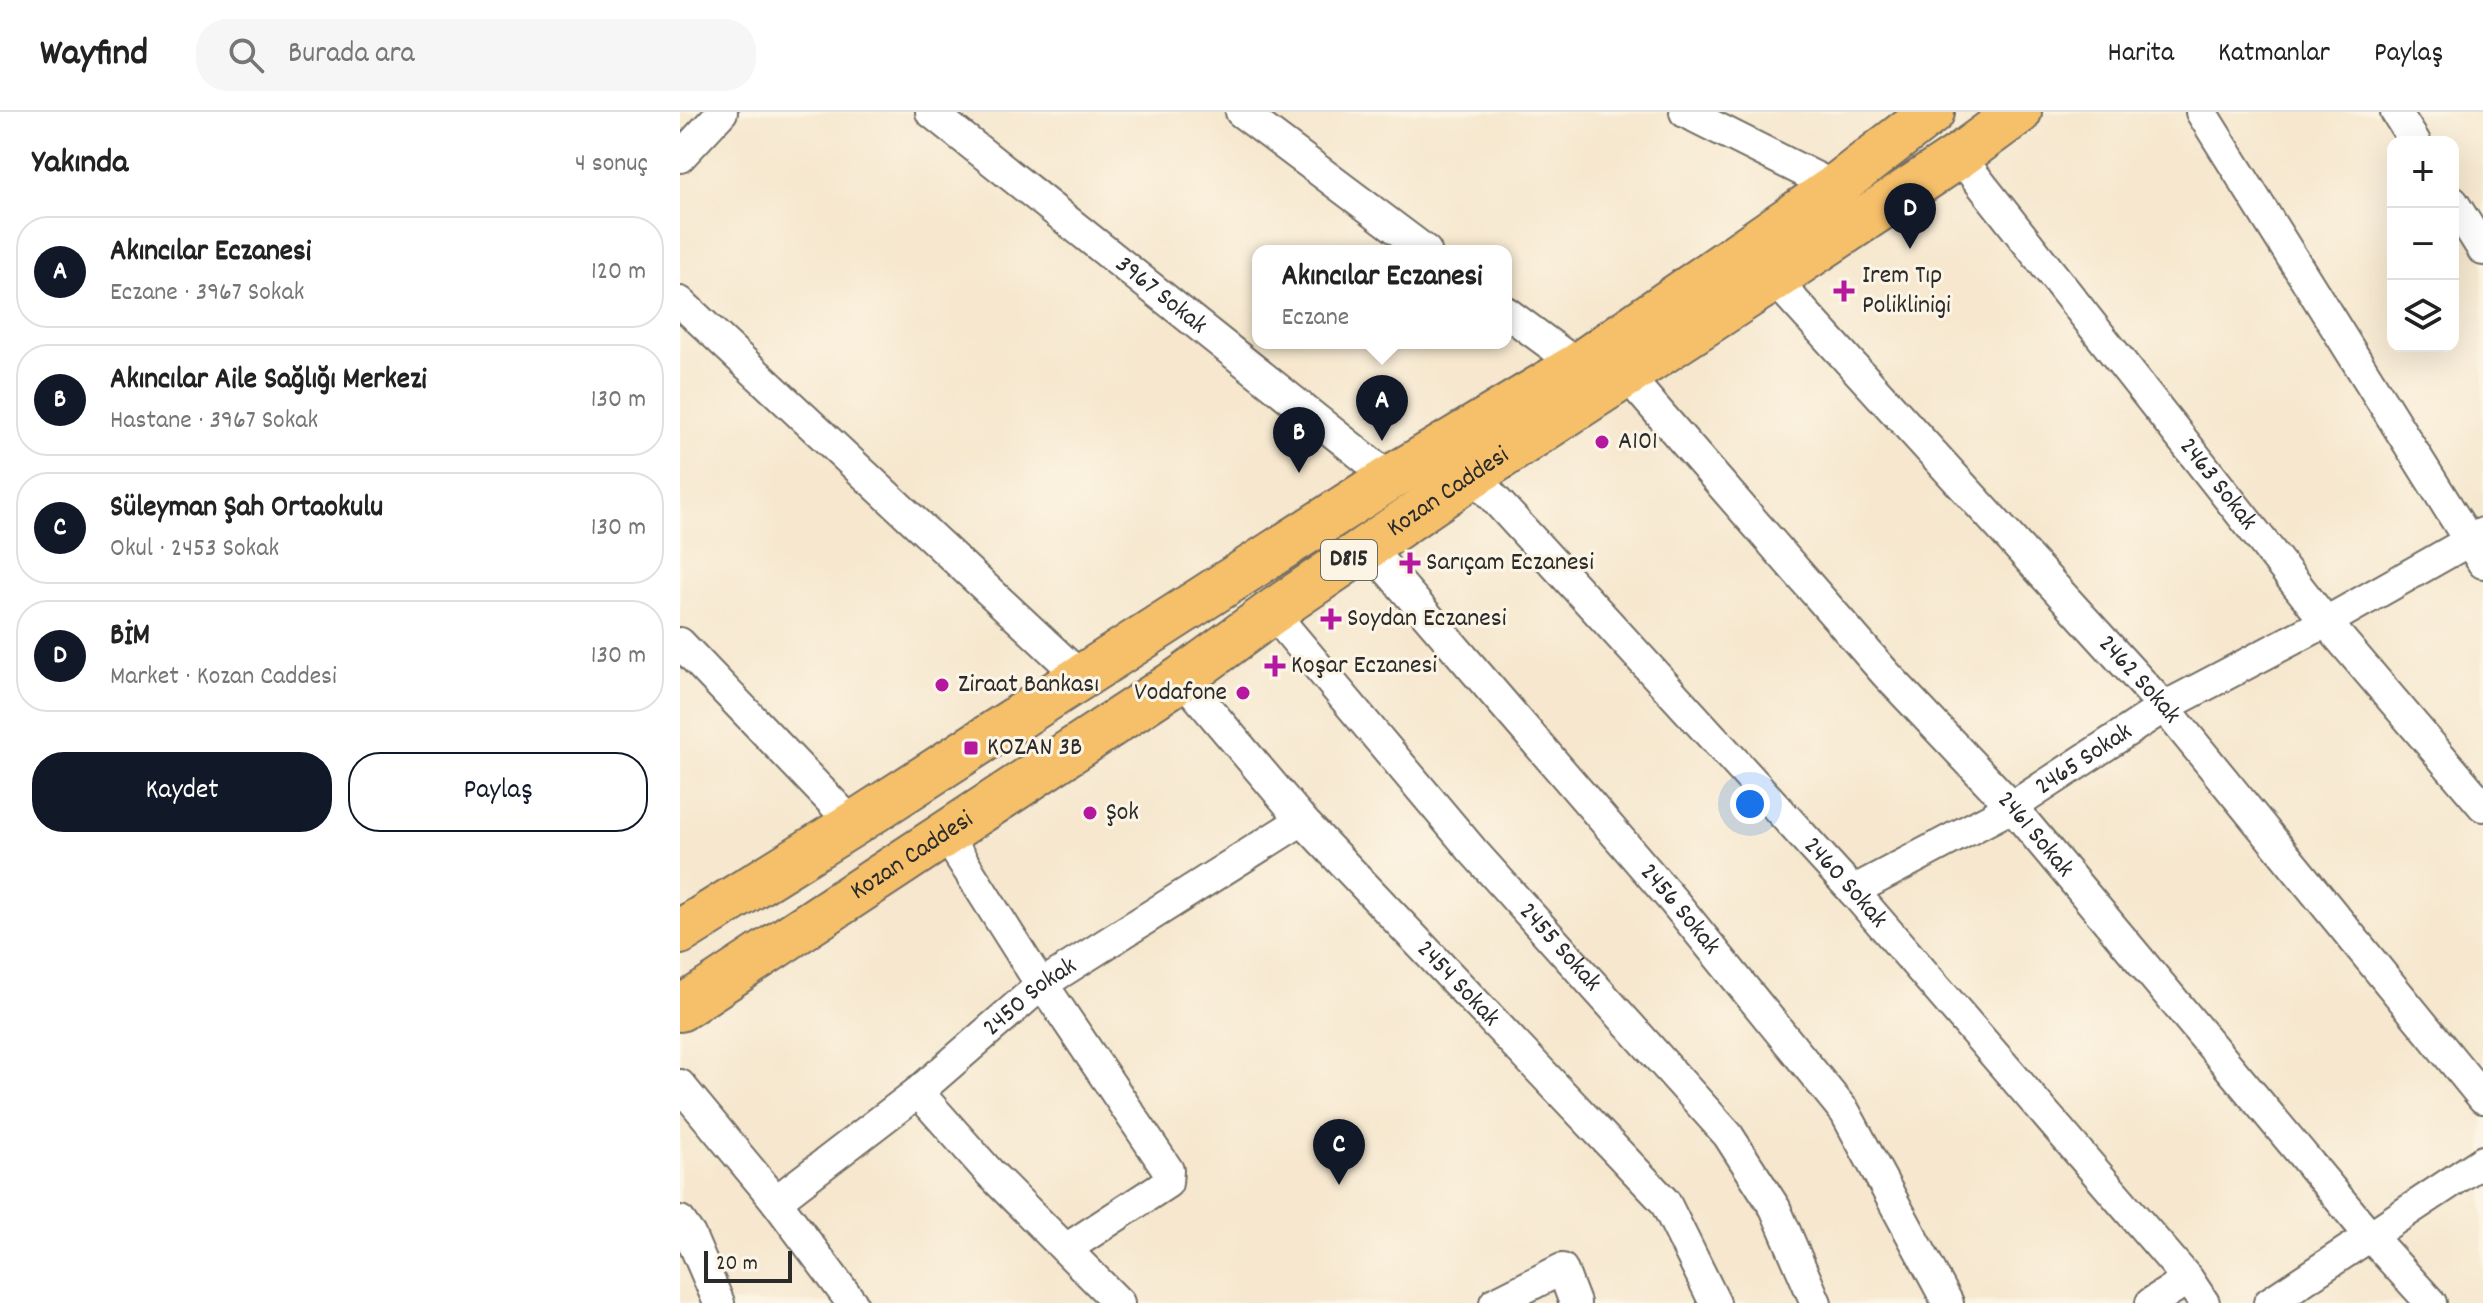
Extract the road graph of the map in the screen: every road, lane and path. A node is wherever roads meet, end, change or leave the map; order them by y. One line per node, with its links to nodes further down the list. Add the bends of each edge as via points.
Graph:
1 (722, 112): 11 (street)
2 (931, 112): 22 (street, 3967 Sokak)
3 (1241, 112): 14 (street)
4 (1685, 112): 12 (street)
5 (1932, 112): 12 (highway, Kozan Caddesi / D815)
6 (2019, 112): 10 (highway, Kozan Caddesi / D815)
7 (2201, 112): 23 (street)
8 (2396, 112): 9 (street)
9 (2411, 136)
10 (1959, 156): 16 (highway, Kozan Caddesi / D815); 26 (street, 2463 Sokak)
11 (680, 157)
12 (1835, 187): 19 (highway, Kozan Caddesi / D815)
13 (2457, 208): 15 (street)
14 (1418, 245)
15 (2483, 250)
16 (1774, 279): 20 (highway, Kozan Caddesi / D815); 30 (street, 2462 Sokak)
17 (682, 308): 28 (street)
18 (1512, 316): 19 (street)
19 (1578, 365): 22 (highway, Kozan Caddesi / D815)
20 (1627, 376): 21 (highway, Kozan Caddesi / D815); 32 (street, 2461 Sokak, via 1886,674)
21 (1473, 475): 24 (highway, Kozan Caddesi / D815); 36 (street, 2460 Sokak)
22 (1390, 478): 28 (highway, Kozan Caddesi / D815)
23 (2479, 545): 26 (street, 2465 Sokak)
24 (1368, 547): 25 (highway, Kozan Caddesi / D815); 56 (street, 2456 Sokak, via 1675,903 1845,1112)
25 (1272, 612): 29 (highway, Kozan Caddesi / D815); 55 (street, 2455 Sokak, via 1472,850 1728,1135 1775,1208)
26 (2326, 622): 30 (street, 2465 Sokak); 31 (street, 2463 Sokak)
27 (680, 643): 34 (street)
28 (1081, 677): 34 (highway, Kozan Caddesi / D815)
29 (1182, 678): 33 (street, 2454 Sokak); 35 (highway, Kozan Caddesi / D815)
30 (2164, 707): 32 (street, 2465 Sokak); 42 (street, 2462 Sokak)
31 (2483, 806)
32 (2012, 807): 36 (street, 2465 Sokak); 46 (street, 2461 Sokak)
33 (1302, 820): 38 (street, 2450 Sokak); 54 (street, 2454 Sokak, via 1665,1202)
34 (853, 824): 37 (highway, Kozan Caddesi / D815)
35 (946, 835): 38 (street); 39 (highway, Kozan Caddesi / D815)
36 (1853, 891): 48 (street, 2460 Sokak)
37 (680, 932)
38 (1041, 985): 41 (street, 2450 Sokak); 47 (street, via 1168,1170 1167,1183)
39 (680, 1009)
40 (680, 1085): 44 (street)
41 (918, 1092): 44 (street, 2450 Sokak); 47 (street)
42 (2483, 1098)
43 (2483, 1161): 46 (street)
44 (776, 1201): 50 (street)
45 (680, 1221): 49 (street)
46 (2371, 1237): 58 (street); 59 (street, 2461 Sokak)
47 (1066, 1249): 51 (street)
48 (2196, 1291): 57 (street)
49 (719, 1303)
50 (852, 1303)
51 (1119, 1303)
52 (1495, 1303): 53 (street, via 1562,1269)
53 (1575, 1303)
54 (1715, 1303)
55 (1816, 1303)
56 (1948, 1303)
57 (2151, 1303)
58 (2269, 1303)
59 (2431, 1303)

